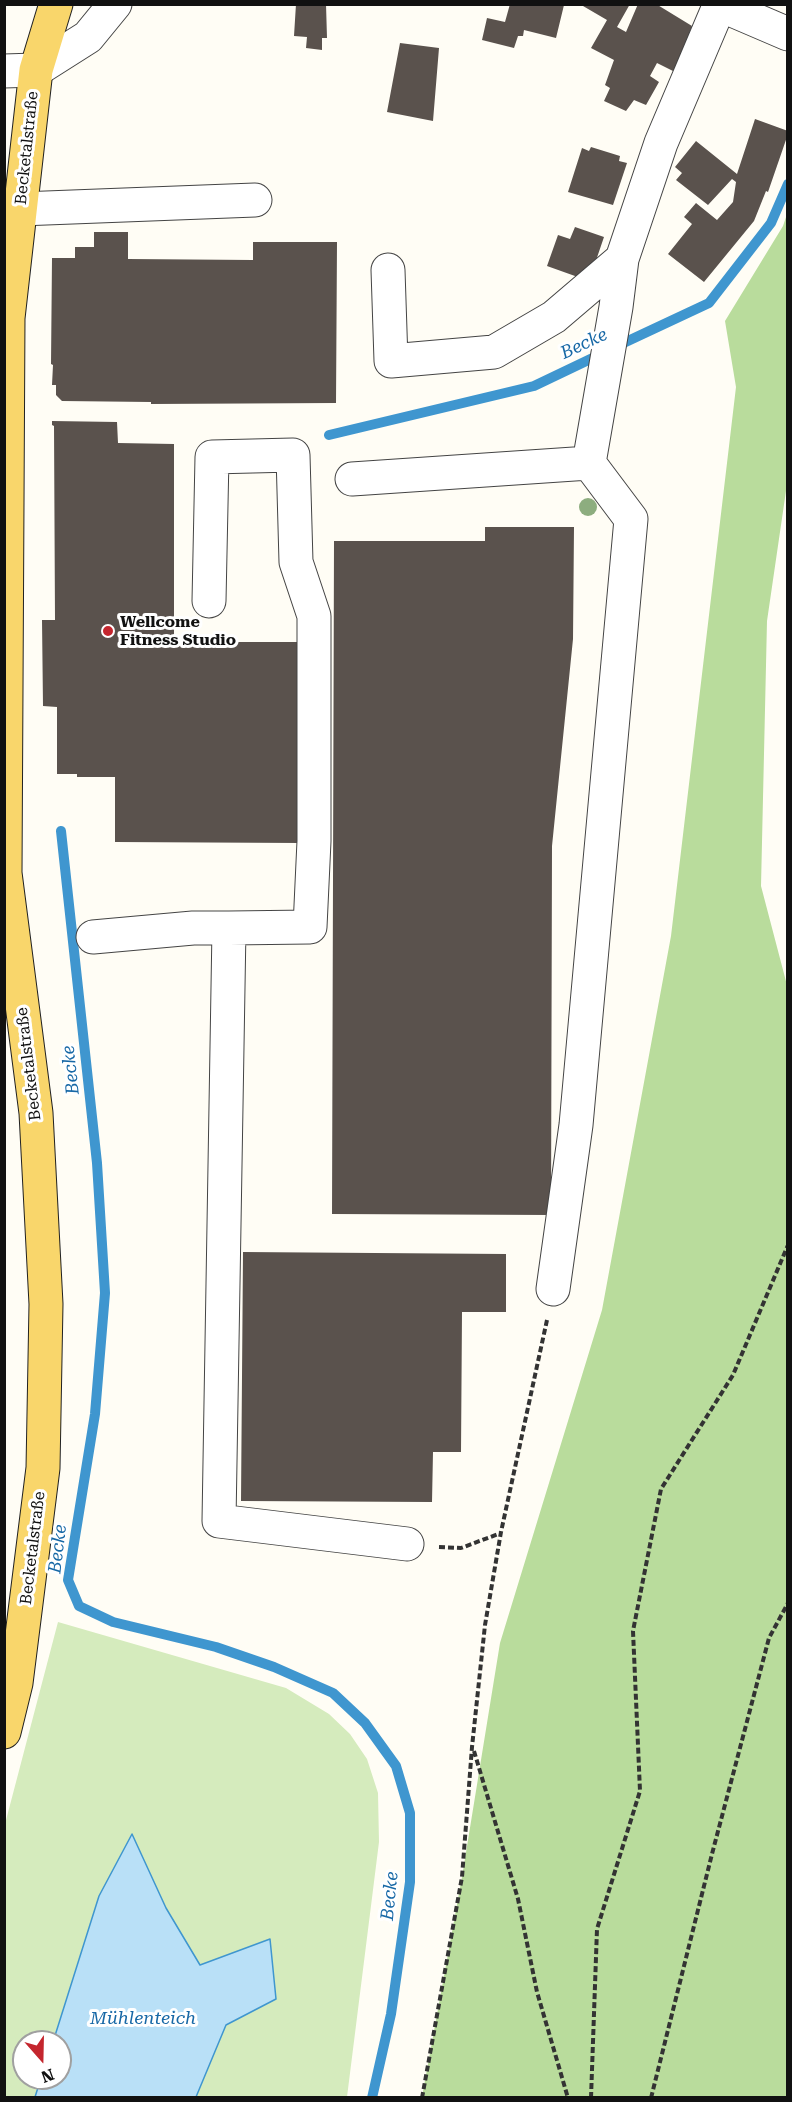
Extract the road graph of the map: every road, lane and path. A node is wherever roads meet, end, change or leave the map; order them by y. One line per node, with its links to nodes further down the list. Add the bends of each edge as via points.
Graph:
1 (56, 4): 5 (main road, Becketalstraße)
2 (116, 4): 5 (street, via 88,37)
3 (719, 5): 4 (street); 8 (street, via 661,143)
4 (788, 34)
5 (20, 70): 7 (main road, Becketalstraße)
6 (255, 200): 7 (street)
7 (20, 209): 20 (main road, Becketalstraße, via 8,318 5,873 36,1113 46,1304 43,1468 15,1683)
8 (622, 259): 9 (street, via 554,317 494,352 391,361); 10 (street)
9 (388, 270)
10 (589, 463): 11 (street); 16 (street, via 631,519 576,1125)
11 (352, 479)
12 (209, 601): 13 (street, via 212,457 293,455 296,562 314,616 310,927)
13 (229, 928): 14 (street); 18 (street, via 219,1521)
14 (93, 937)
15 (788, 1245): 24 (path, via 733,1375 661,1490 633,1630 640,1791 597,1929)
16 (553, 1289): 17 (path)
17 (501, 1532): 18 (path, via 458,1549); 21 (path, via 485,1625)
18 (407, 1544)
19 (788, 1603): 25 (path, via 769,1638)
20 (4, 1732)
21 (472, 1747): 22 (path, via 462,1877); 23 (path, via 518,1899 537,1992)
22 (422, 2097)
23 (568, 2097)
24 (591, 2097)
25 (651, 2097)

